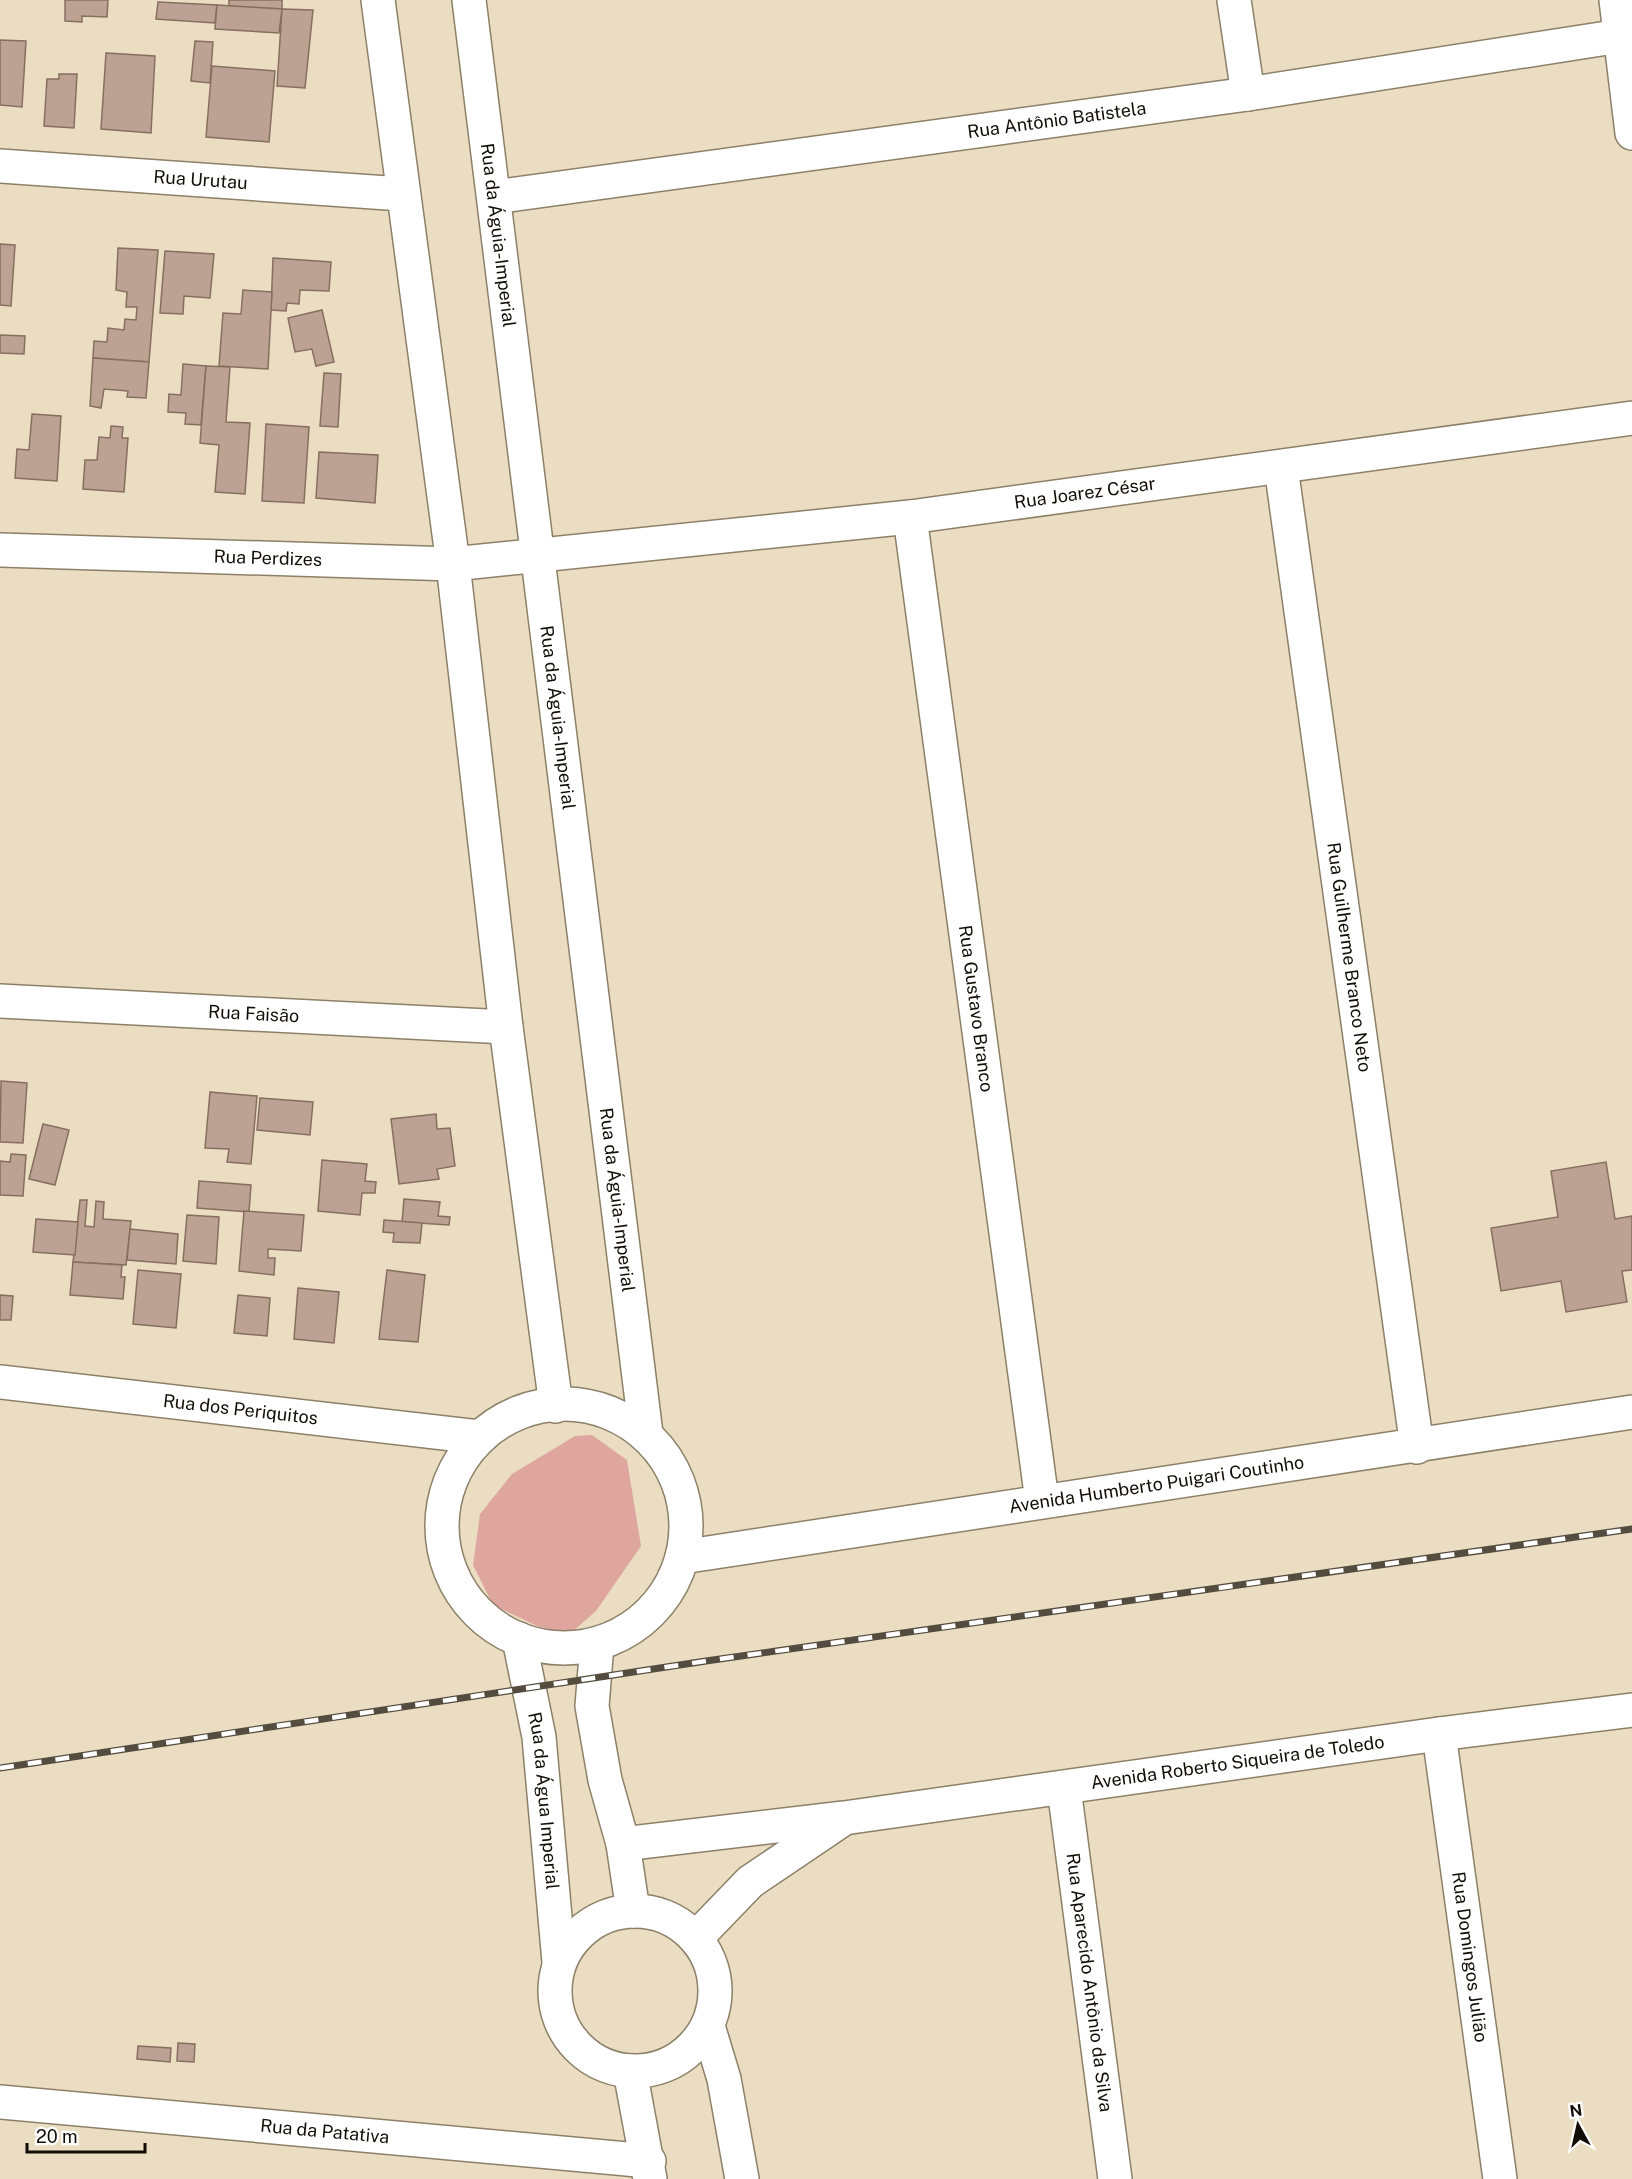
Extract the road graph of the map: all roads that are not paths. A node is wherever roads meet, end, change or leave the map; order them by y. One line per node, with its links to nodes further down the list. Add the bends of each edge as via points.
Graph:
1 (378, 0): 9 (street)
2 (469, 0): 10 (street, Rua da Águia-Imperial)
3 (1234, 0): 6 (street)
4 (1616, 0): 5 (street)
5 (1620, 36): 6 (street, Rua Antônio Batistela); 7 (street)
6 (1248, 94): 10 (street, Rua Antônio Batistela)
7 (1632, 134)
8 (0, 166): 9 (street, Rua Urutau)
9 (402, 194): 16 (street)
10 (494, 197): 15 (street, Rua da Águia-Imperial)
11 (1632, 418): 12 (street, Rua Joarez César)
12 (1281, 467): 13 (street, Rua Joarez César); 24 (street, Rua Guilherme Branco Neto)
13 (910, 517): 15 (street, Rua Joarez César); 25 (street, Rua Gustavo Branco)
14 (0, 550): 16 (street, Rua Perdizes)
15 (538, 556): 16 (street, Rua Perdizes); 22 (street, Rua da Águia-Imperial)
16 (453, 564): 18 (street)
17 (0, 1000): 18 (street, Rua Faisão)
18 (506, 1028): 20 (street)
19 (0, 1382): 23 (street, Rua dos Periquitos)
20 (556, 1406): 22 (street, via 594,1407 621,1417); 23 (street, via 505,1418)
21 (1632, 1412): 24 (street, Avenida Humberto Puigari Coutinho)
22 (646, 1434): 26 (street, via 669,1461 684,1495 687,1531)
23 (479, 1437): 27 (street, via 454,1469 442,1508 443,1548 457,1587 483,1619)
24 (1417, 1446): 25 (street, Avenida Humberto Puigari Coutinho)
25 (1042, 1501): 26 (street, Avenida Humberto Puigari Coutinho)
26 (682, 1557): 28 (street, via 662,1599 635,1626)
27 (519, 1639): 28 (street, via 560,1648); 36 (street, Rua da Água Imperial, via 538,1737)
28 (597, 1644): 33 (street, via 592,1706 605,1780)
29 (1632, 1710): 30 (street, Avenida Roberto Siqueira de Toledo)
30 (1439, 1734): 31 (street, Avenida Roberto Siqueira de Toledo); 43 (street, Rua Domingos Julião)
31 (1064, 1788): 32 (street, Avenida Roberto Siqueira de Toledo); 42 (street, Rua Aparecido Antônio da Silva)
32 (844, 1818): 33 (street, Avenida Roberto Siqueira de Toledo); 35 (street, Avenida Roberto Siqueira de Toledo, via 750,1882)
33 (623, 1844): 34 (street)
34 (633, 1911): 35 (street, via 667,1918); 36 (street, via 610,1915 588,1926 571,1941)
35 (696, 1938): 37 (street, via 715,1980 715,2004)
36 (559, 1962): 38 (street, via 554,1986 556,2012 567,2035 584,2054 606,2066)
37 (708, 2026): 38 (street, via 694,2046 676,2060 654,2069); 41 (street, via 724,2079)
38 (630, 2071): 40 (street)
39 (0, 2102): 40 (street, Rua da Patativa)
40 (650, 2170)
41 (742, 2179)
42 (1114, 2179)
43 (1500, 2179)

